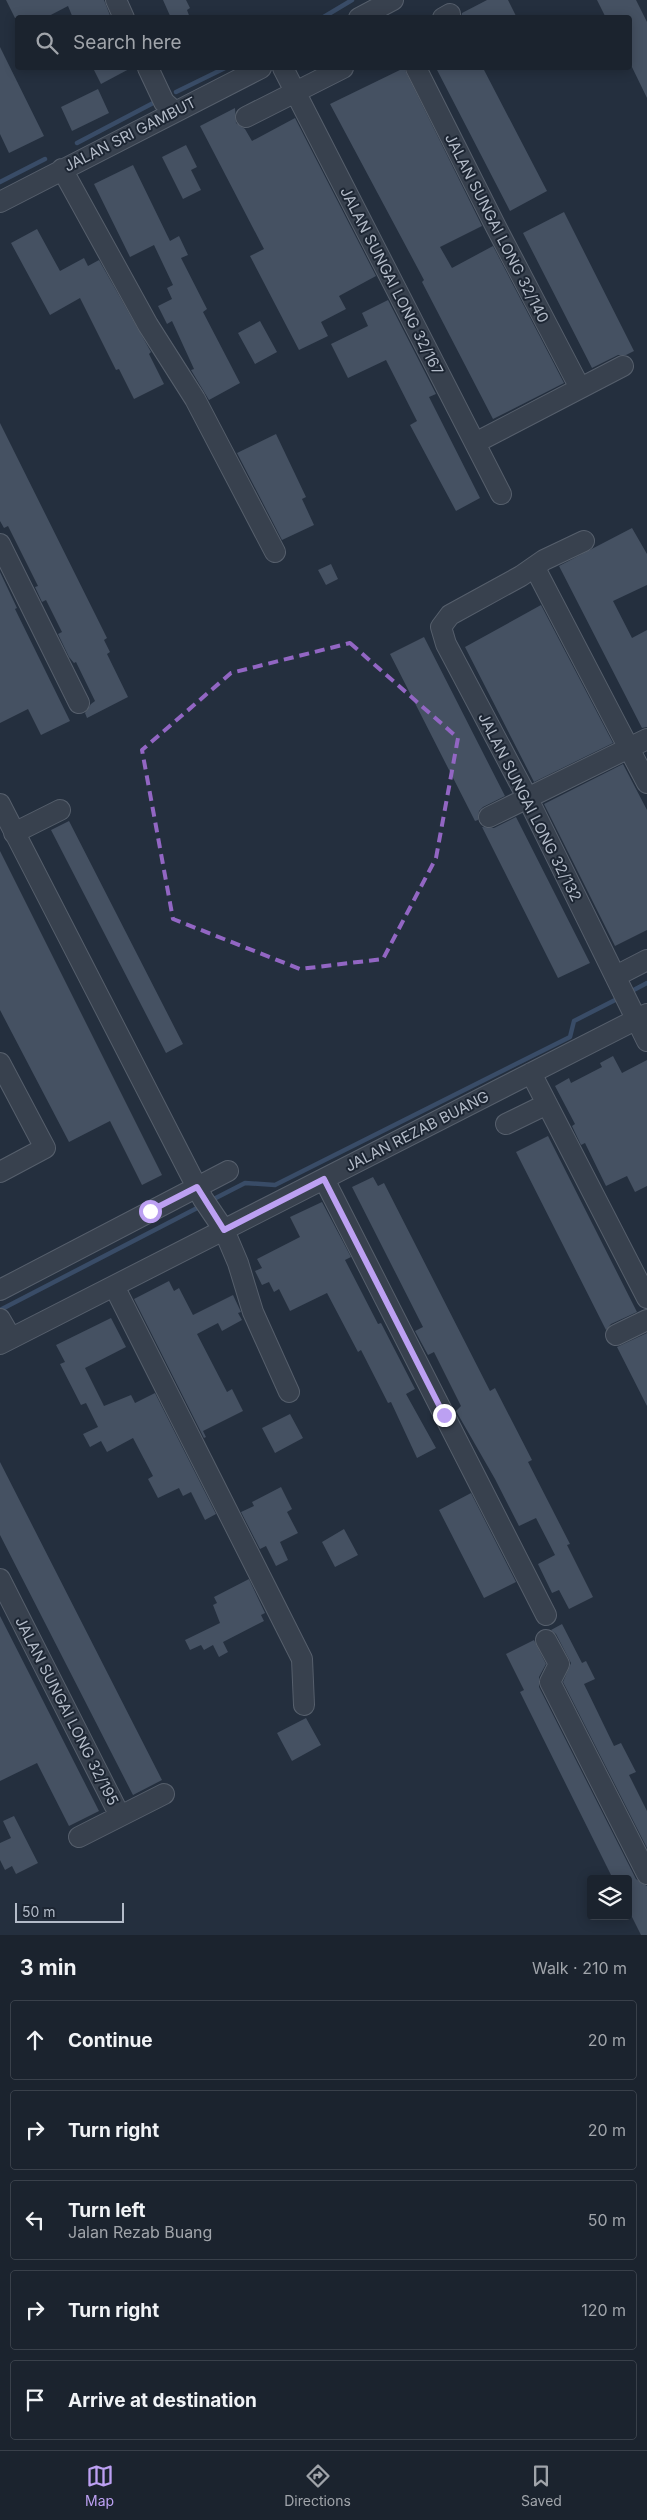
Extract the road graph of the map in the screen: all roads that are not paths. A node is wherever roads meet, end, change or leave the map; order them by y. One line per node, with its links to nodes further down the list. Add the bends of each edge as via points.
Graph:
1 (116, 0): 3 (street)
2 (387, 6): 4 (street)
3 (123, 15)
4 (366, 15)
5 (149, 70): 11 (street, via 164,102)
6 (256, 70): 11 (street, JALAN SRI GAMBUT)
7 (284, 70): 10 (street, JALAN SUNGAI LONG 32/167)
8 (339, 70): 10 (street)
9 (417, 70): 16 (street, JALAN SUNGAI LONG 32/140)
10 (296, 92): 12 (street); 17 (street, JALAN SUNGAI LONG 32/167)
11 (174, 111): 13 (street, JALAN SRI GAMBUT)
12 (246, 117)
13 (62, 170): 14 (street, JALAN SRI GAMBUT); 21 (street, via 148,325 196,399)
14 (0, 202)
15 (623, 366): 16 (street)
16 (580, 388): 17 (street)
17 (475, 443): 18 (street, JALAN SUNGAI LONG 32/167)
18 (501, 494)
19 (584, 541): 22 (street, via 544,560)
20 (0, 544): 23 (street)
21 (275, 552)
22 (535, 568): 25 (street); 27 (street, JALAN SUNGAI LONG 32/132, via 450,615 441,627 446,644)
23 (79, 703)
24 (647, 739): 25 (street)
25 (629, 747): 26 (street); 27 (street)
26 (647, 783)
27 (527, 797): 30 (street); 33 (street, JALAN SUNGAI LONG 32/132)
28 (0, 804): 31 (street)
29 (60, 810): 31 (street)
30 (489, 817)
31 (14, 832): 43 (street)
32 (647, 960): 33 (street)
33 (622, 987): 34 (street, JALAN SUNGAI LONG 32/132)
34 (641, 1017): 35 (street, JALAN SUNGAI LONG 32/132); 37 (street, JALAN REZAB BUANG)
35 (647, 1041)
36 (0, 1063): 41 (street, via 45,1148)
37 (532, 1073): 38 (street); 42 (street, JALAN REZAB BUANG)
38 (547, 1104): 39 (street); 47 (street)
39 (506, 1124)
40 (228, 1171): 43 (street)
41 (0, 1172)
42 (324, 1179): 44 (street, JALAN REZAB BUANG); 54 (street)
43 (204, 1200): 44 (street); 46 (street)
44 (224, 1230): 45 (street, JALAN REZAB BUANG); 52 (street, via 253,1312)
45 (114, 1286): 51 (street, JALAN REZAB BUANG); 56 (street, via 302,1659)
46 (0, 1290)
47 (647, 1298)
48 (0, 1319): 51 (street)
49 (647, 1320): 50 (street)
50 (616, 1335)
51 (6, 1341)
52 (290, 1392)
53 (0, 1579): 58 (street, JALAN SUNGAI LONG 32/195)
54 (546, 1615)
55 (546, 1640): 60 (street, via 559,1664 550,1682)
56 (304, 1705)
57 (164, 1794): 58 (street)
58 (120, 1816): 59 (street)
59 (79, 1837)
60 (647, 1874)

